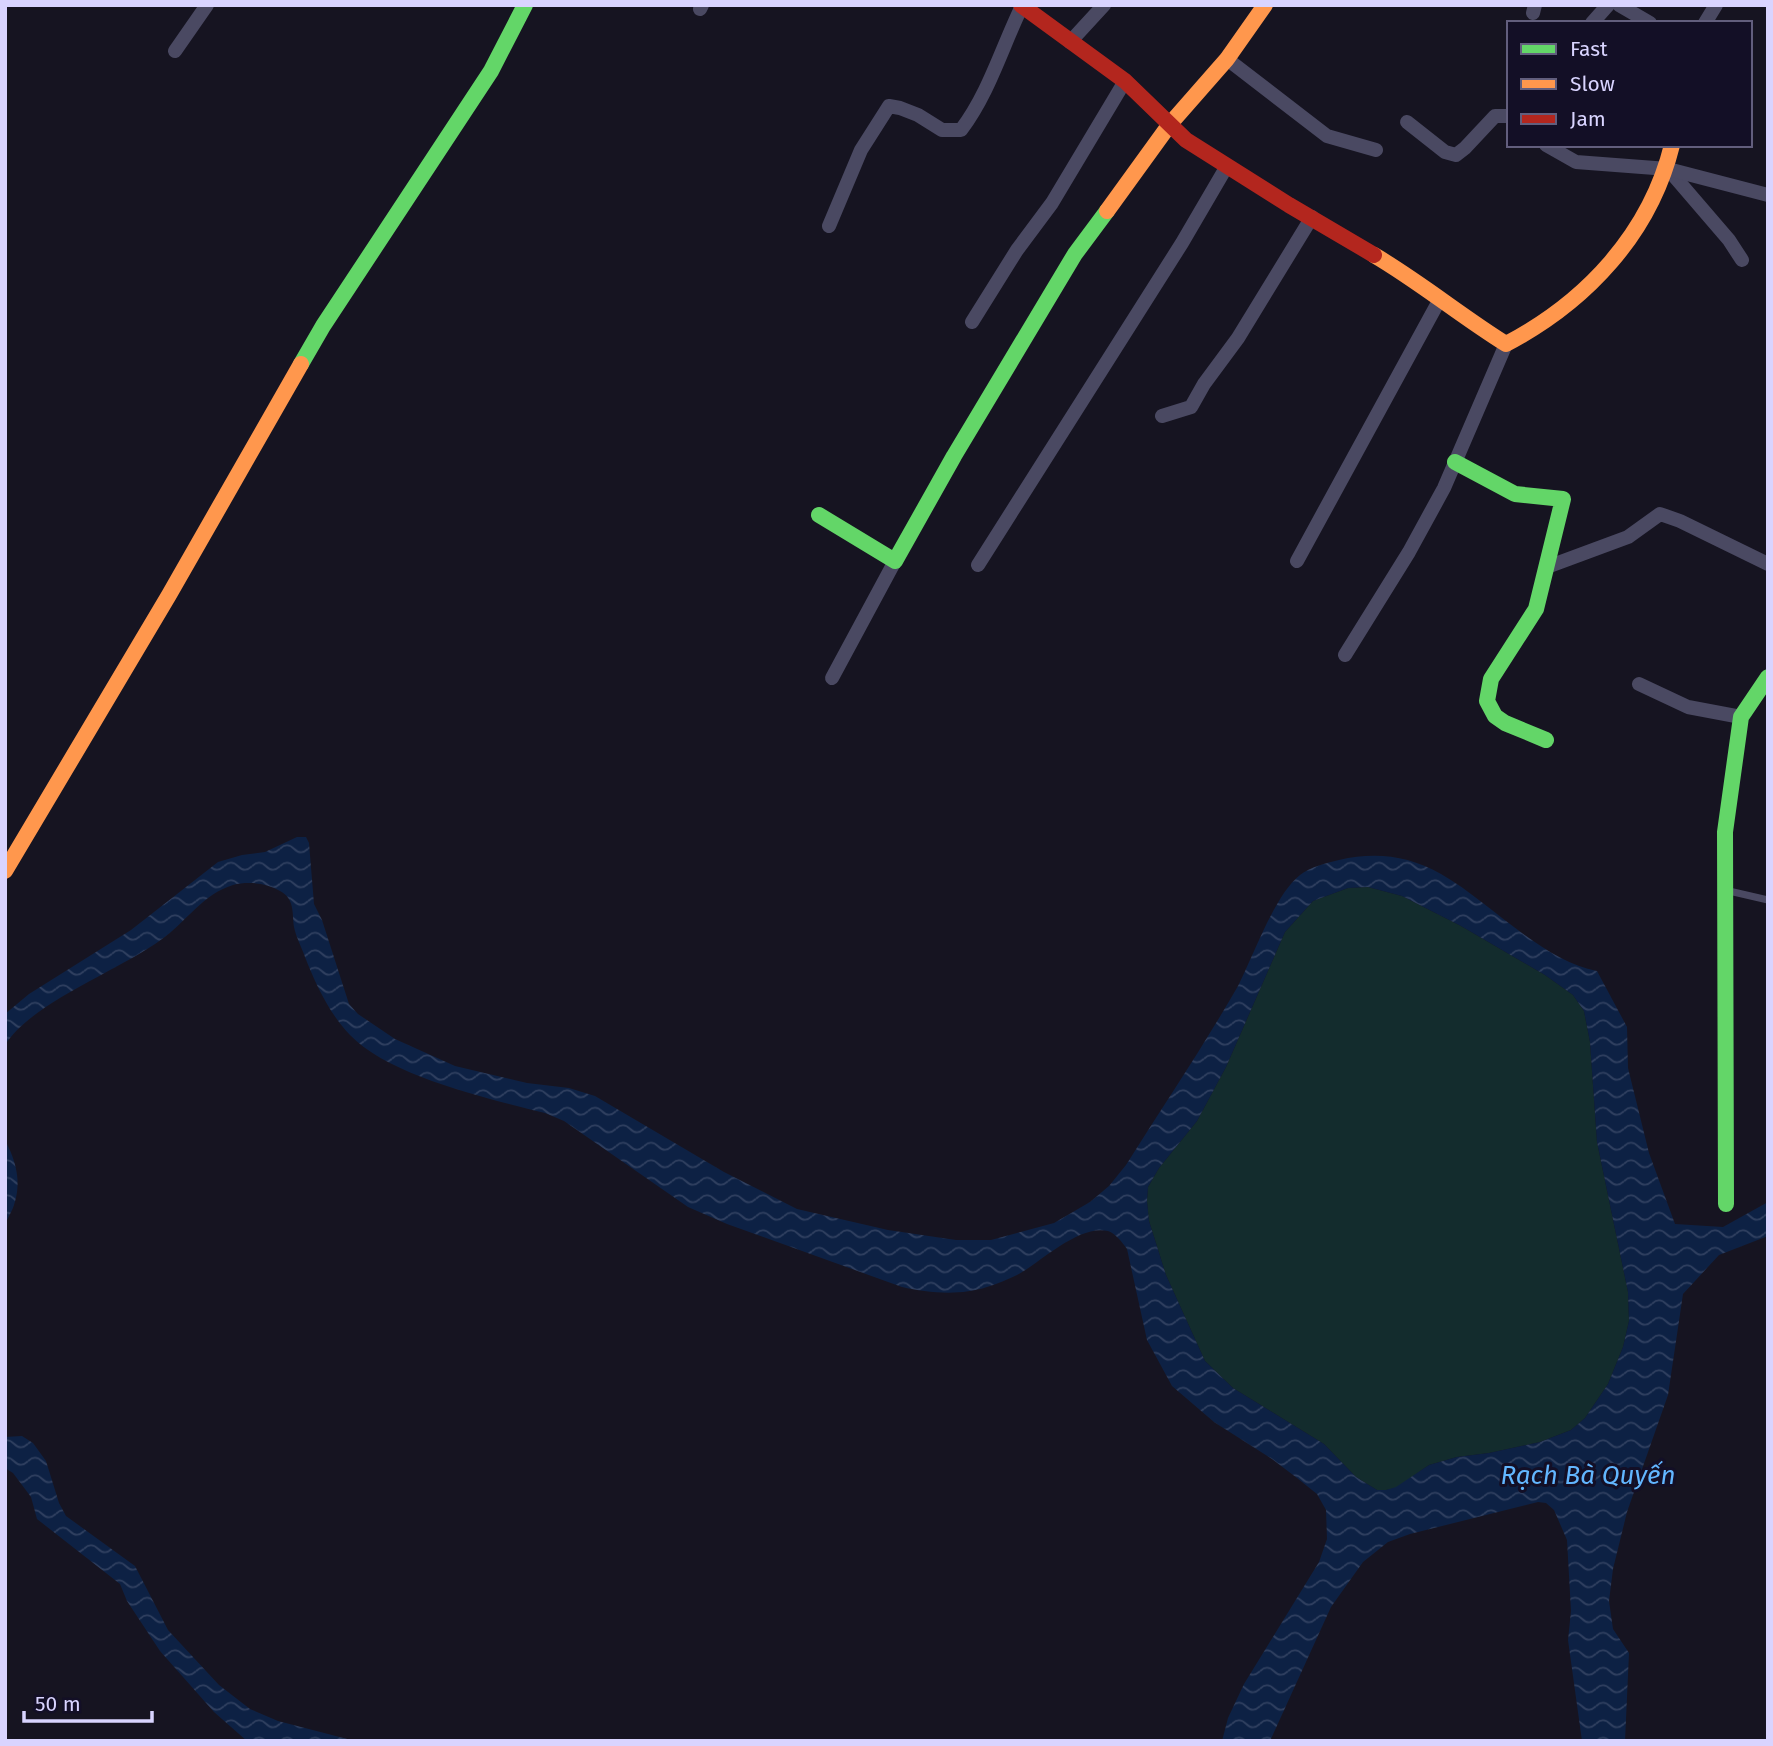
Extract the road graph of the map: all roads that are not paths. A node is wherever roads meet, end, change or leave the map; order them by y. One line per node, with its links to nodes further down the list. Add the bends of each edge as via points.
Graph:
1 (207, 5): 13 (street)
2 (525, 5): 45 (street, via 491,71 323,326)
3 (1104, 5): 12 (street)
4 (1265, 5): 14 (street)
5 (1608, 5): 9 (street)
6 (1619, 5): 10 (street)
7 (1716, 5): 11 (street)
8 (1022, 6): 12 (street); 26 (street, via 990,80 961,130 942,130 900,107 889,106 862,150)
9 (1594, 21)
10 (1647, 21)
11 (1707, 21)
12 (1070, 42): 15 (street)
13 (175, 51)
14 (1227, 60): 18 (street); 21 (street, via 1327,136)
15 (1125, 81): 18 (street); 29 (street, via 1052,203)
16 (1507, 116): 17 (street, via 1495,116 1456,155 1445,152)
17 (1407, 122)
18 (1170, 124): 22 (street); 34 (street, via 1075,254)
19 (1550, 147): 23 (street, via 1576,162)
20 (1672, 147): 23 (street)
21 (1376, 150)
22 (1227, 166): 25 (street); 37 (street)
23 (1668, 169): 24 (street); 27 (street); 30 (street, via 1650,207 1610,266 1526,335)
24 (1768, 195)
25 (1311, 217): 28 (street, via 1412,277); 31 (street, via 1191,407)
26 (829, 226)
27 (1742, 260)
28 (1440, 299): 30 (street); 35 (street)
29 (972, 322)
30 (1506, 344): 32 (street)
31 (1162, 416)
32 (1455, 462): 38 (street, via 1515,494 1563,499); 39 (street, via 1409,552)
33 (819, 515): 34 (street)
34 (895, 561): 41 (street)
35 (1297, 561)
36 (1768, 564): 38 (street, via 1660,514 1628,537)
37 (978, 565)
38 (1547, 566): 44 (street, via 1536,609 1490,679 1487,701 1505,723)
39 (1345, 655)
40 (1768, 677): 43 (street)
41 (832, 678)
42 (1639, 684): 43 (street, via 1688,707)
43 (1741, 718): 46 (street, via 1725,832)
44 (1546, 740)
45 (5, 871)
46 (1725, 891): 47 (lane); 48 (street)
47 (1768, 900)
48 (1726, 1204)

